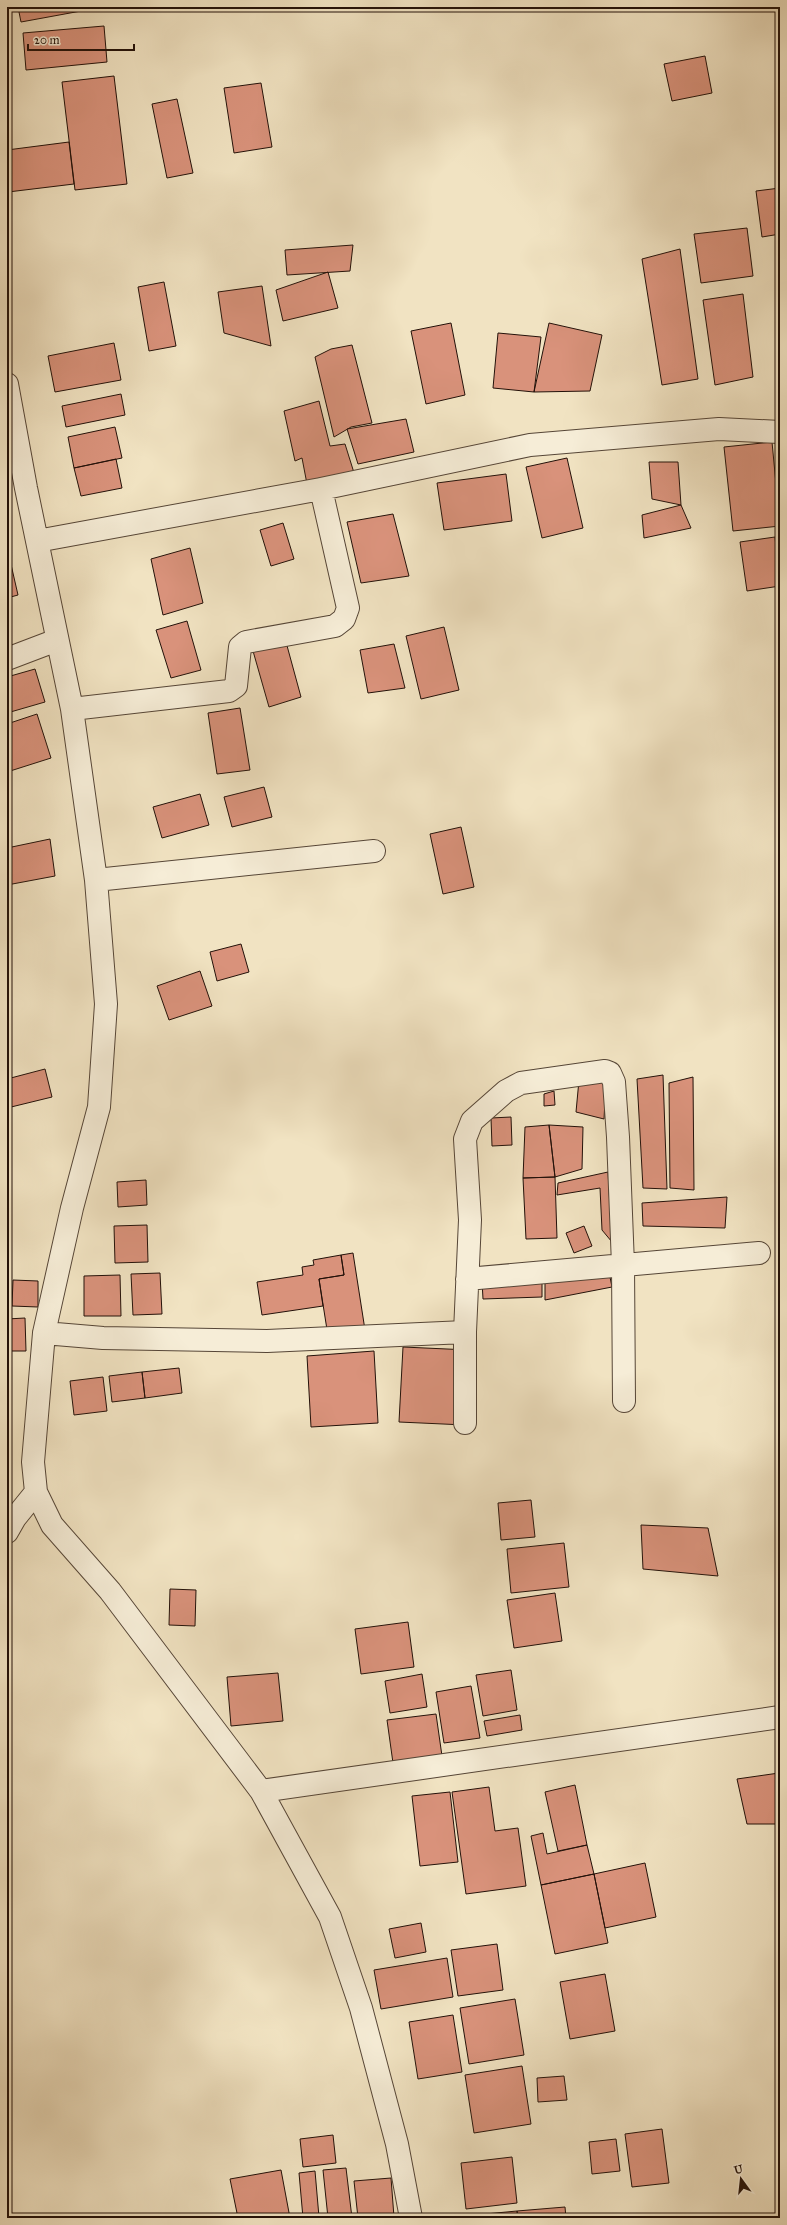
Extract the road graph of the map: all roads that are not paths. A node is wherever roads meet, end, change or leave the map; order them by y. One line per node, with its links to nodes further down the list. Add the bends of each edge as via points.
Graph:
1 (7, 384): 4 (street)
2 (780, 432): 3 (street, via 719,429 530,445)
3 (321, 489): 4 (street); 7 (street, via 348,608 344,619 335,626 246,642 240,647 236,686 229,691)
4 (37, 541): 5 (street)
5 (57, 640): 6 (street); 7 (street)
6 (7, 659)
7 (72, 709): 9 (street)
8 (374, 851): 9 (street)
9 (96, 880): 14 (street, via 106,1004 99,1107 72,1208)
10 (759, 1253): 11 (street)
11 (623, 1265): 12 (street); 12 (street, via 614,1082 610,1073 599,1071 521,1083 506,1091 472,1121 465,1139 470,1220); 15 (street)
12 (466, 1279): 13 (street)
13 (465, 1332): 14 (street, via 267,1341 103,1338); 16 (street)
14 (44, 1333): 17 (street, via 33,1462)
15 (624, 1401)
16 (465, 1423)
17 (36, 1492): 18 (street); 20 (street, via 52,1525 110,1592)
18 (7, 1532)
19 (780, 1717): 20 (street)
20 (262, 1791): 21 (street, via 330,1917 361,2008 397,2144)
21 (411, 2218)

